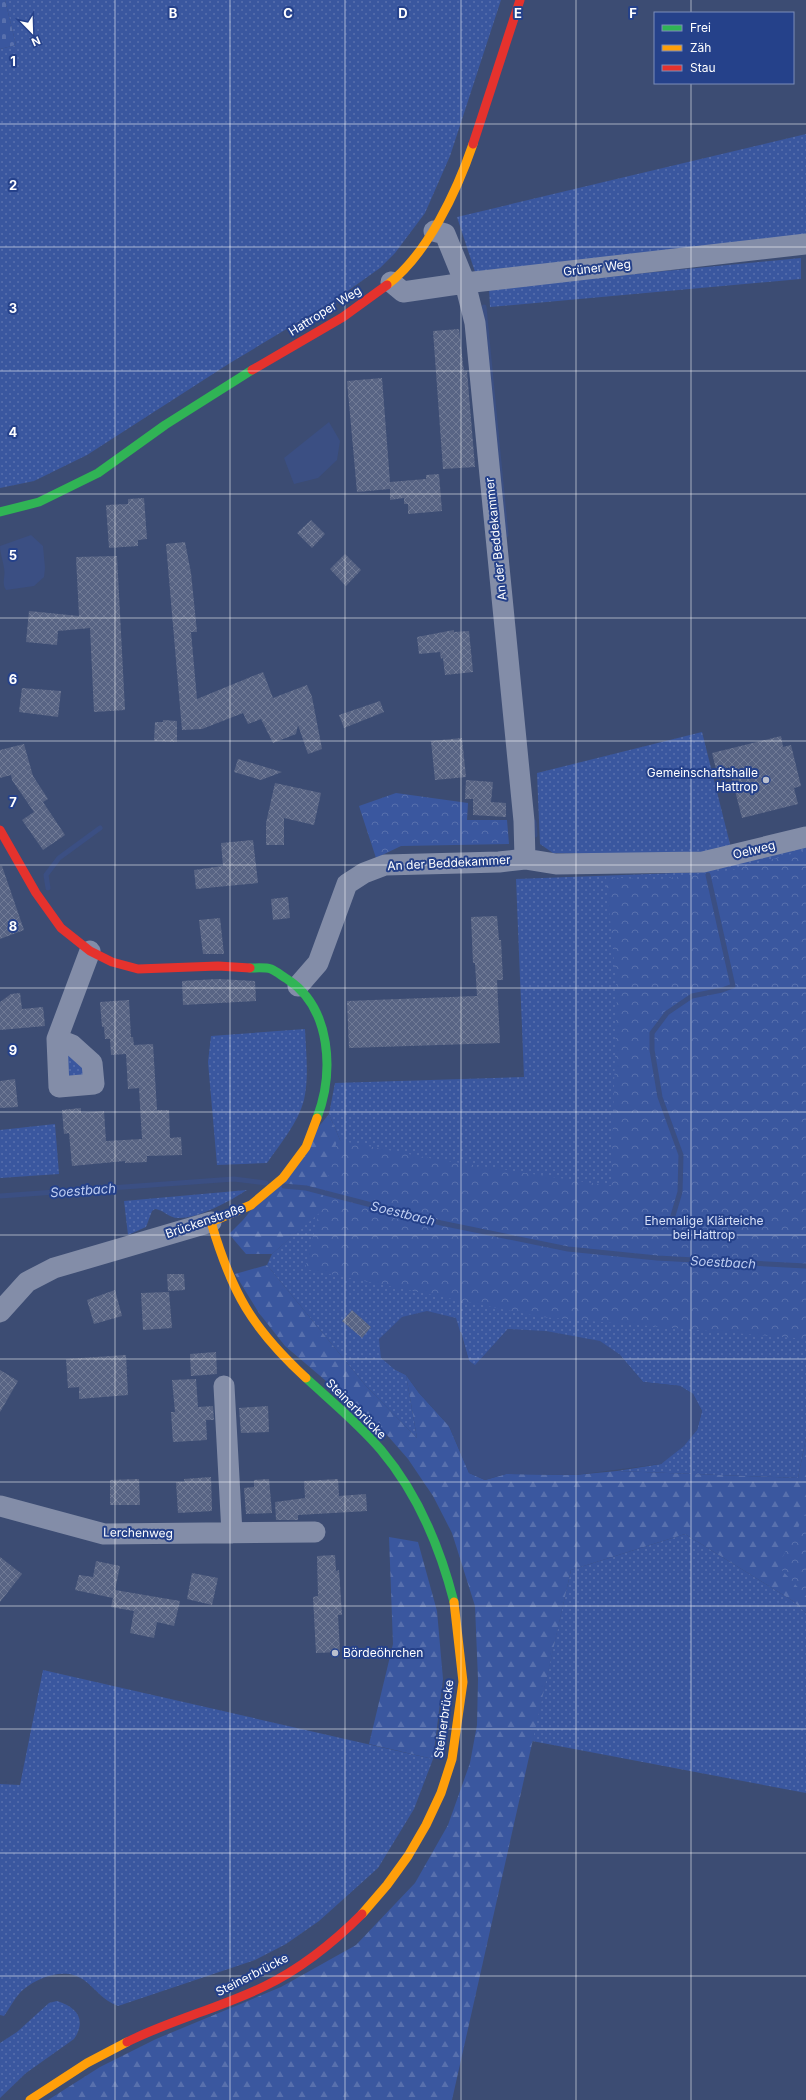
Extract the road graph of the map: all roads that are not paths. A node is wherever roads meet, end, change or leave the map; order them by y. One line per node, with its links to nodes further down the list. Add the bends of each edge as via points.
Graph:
1 (520, 0): 2 (street, Hattroper Weg, via 466,162)
2 (434, 231): 4 (street, Hattroper Weg, via 413,261); 5 (street, An der Beddekammer, via 445,234)
3 (806, 244): 5 (street, Grüner Weg)
4 (390, 282): 5 (street, Grüner Weg, via 403,292); 6 (street, Hattroper Weg, via 343,317 239,377 98,473 39,502)
5 (465, 283): 9 (street, An der Beddekammer, via 475,323 524,821)
6 (0, 512)
7 (0, 830): 11 (street, Brückenstraße, via 36,893 61,928)
8 (806, 837): 10 (street, Oelweg)
9 (525, 859): 10 (street, An der Beddekammer, via 556,864); 12 (street, An der Beddekammer, via 385,866 364,873 347,884 318,963)
10 (703, 862)
11 (90, 951): 12 (street, Brückenstraße, via 112,962 138,969 218,966 271,970); 13 (street)
12 (298, 986): 14 (street, Brückenstraße, via 316,1009 327,1051 328,1079 321,1107 306,1147 283,1178 251,1205)
13 (57, 1039)
14 (210, 1222): 15 (street, Brückenstraße, via 54,1268); 21 (street, Steinerbrücke, via 224,1266 250,1318 280,1353 354,1422 396,1470 417,1504 438,1548 456,1608 463,1681 452,1758 429,1819 399,1873 344,1933 280,1978 226,2003 149,2031 118,2046 74,2069)
15 (7, 1291): 16 (street, Brückenstraße)
16 (0, 1312)
17 (224, 1386): 20 (street)
18 (0, 1506): 20 (street, Lerchenweg, via 104,1534)
19 (315, 1532): 20 (street, Lerchenweg)
20 (232, 1533)
21 (30, 2100)

